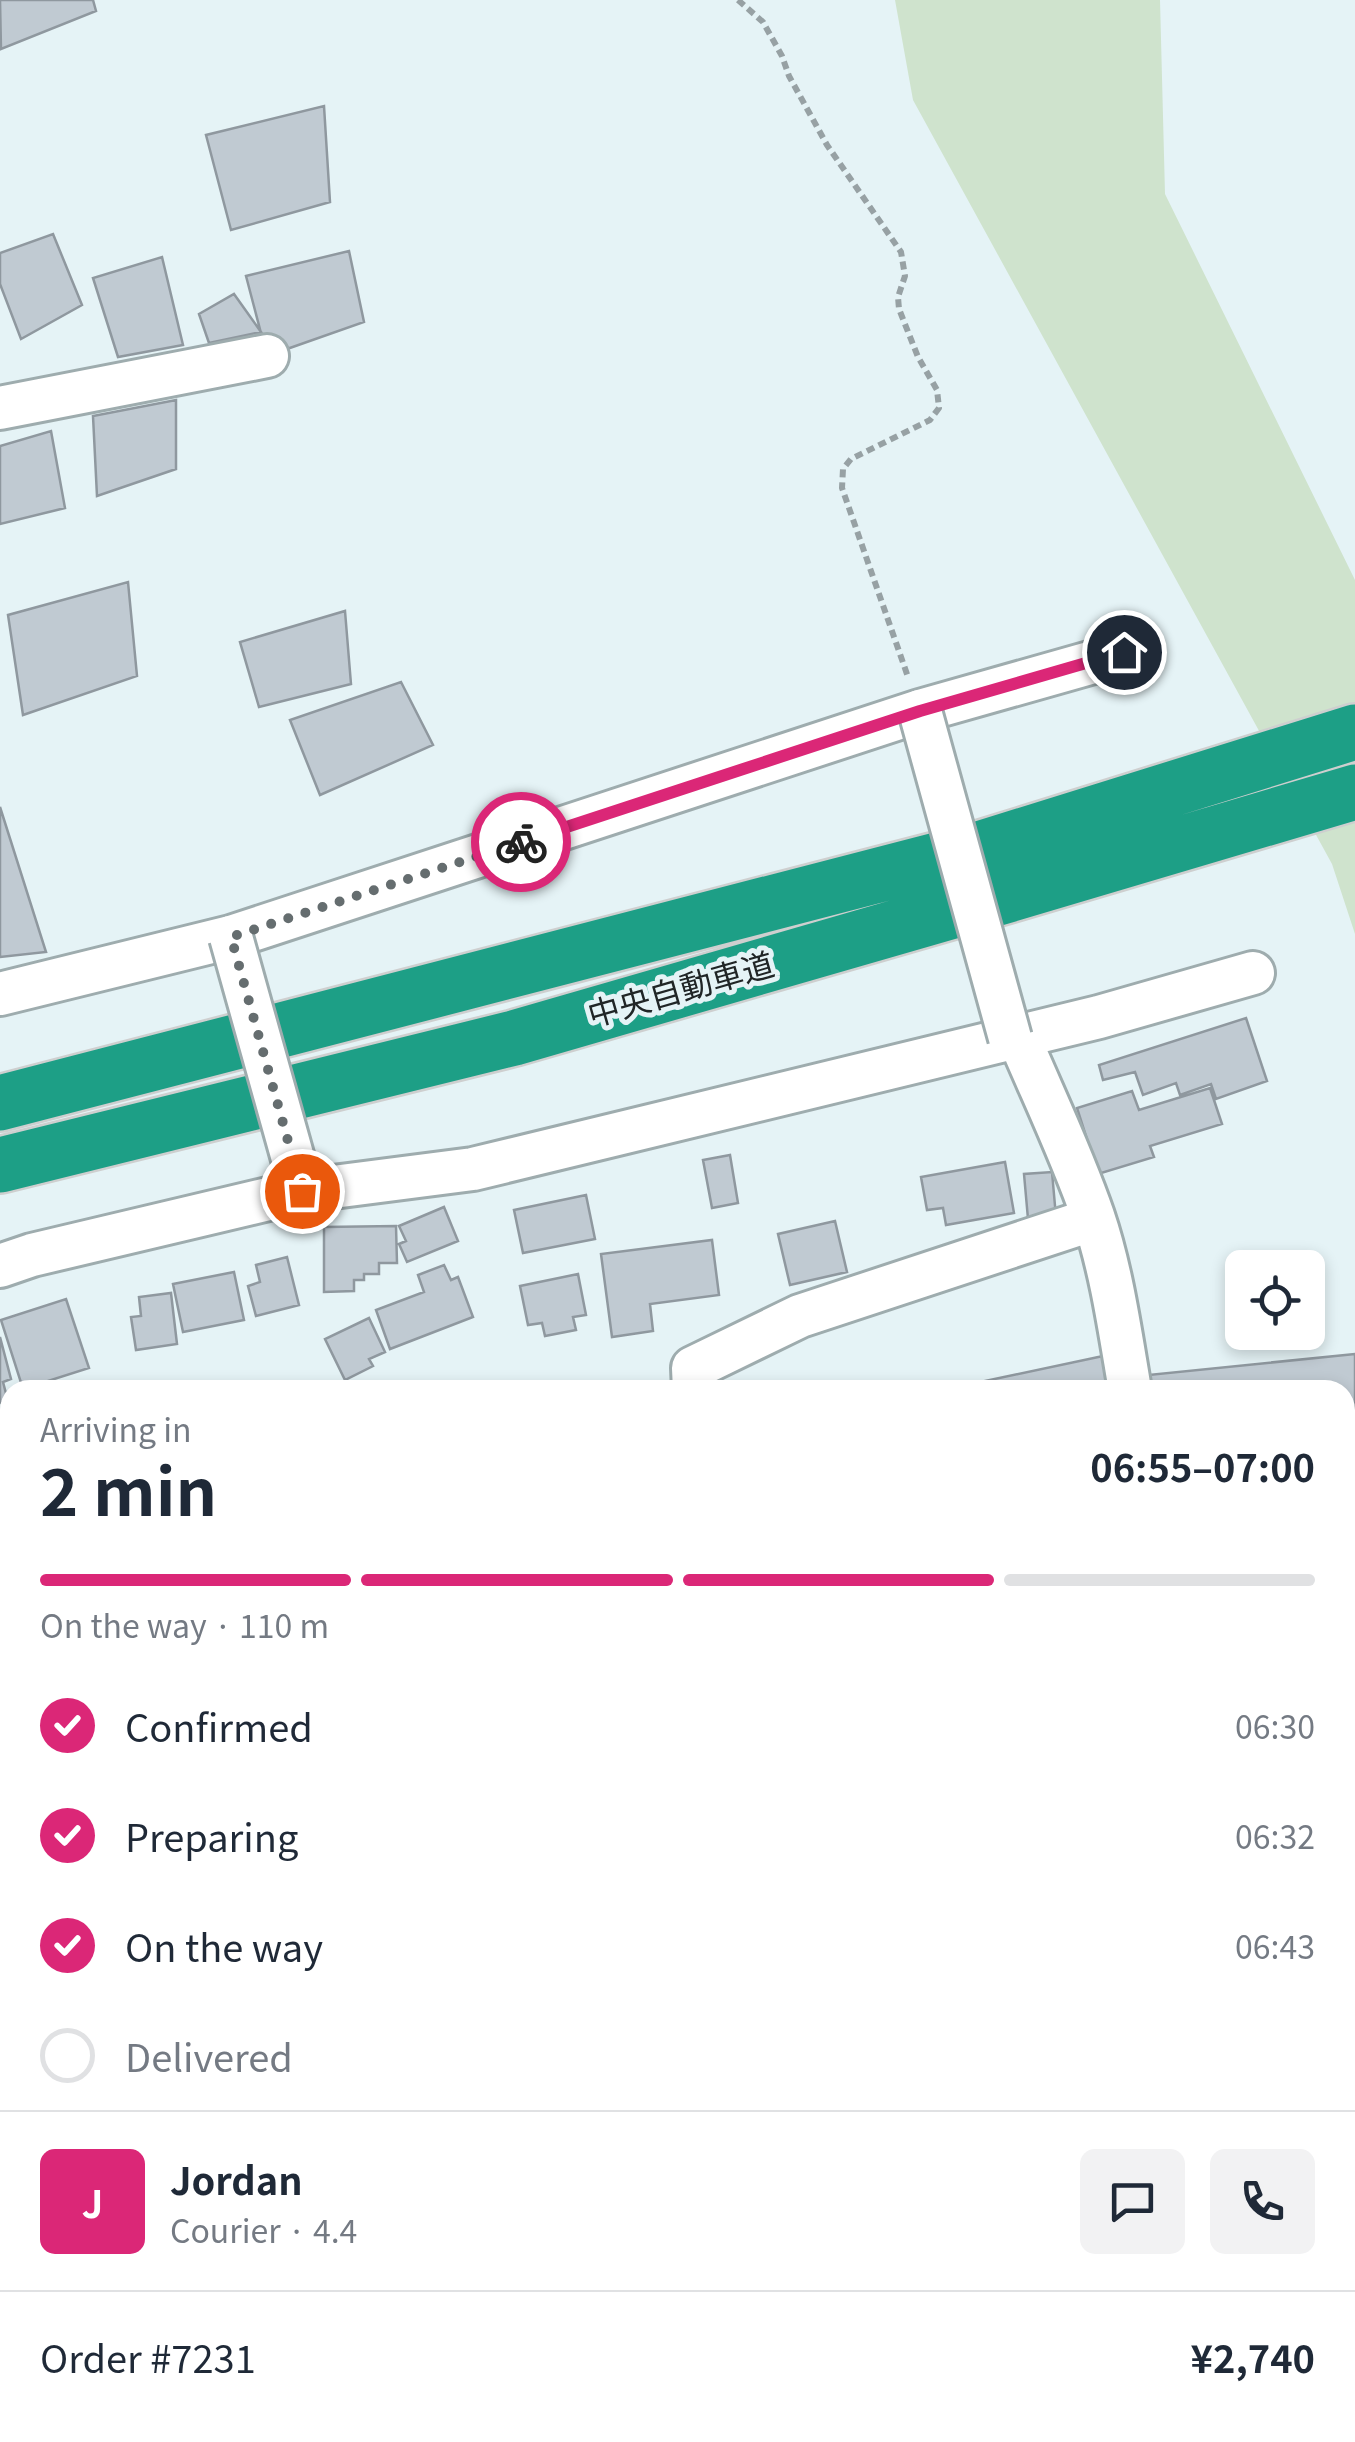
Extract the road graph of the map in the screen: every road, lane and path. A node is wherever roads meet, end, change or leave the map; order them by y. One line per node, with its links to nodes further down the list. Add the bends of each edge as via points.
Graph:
1 (738, 0): 5 (path, via 763,22 826,145 901,252 899,309 937,390 939,408 930,420 843,469 842,488)
2 (267, 356): 3 (street)
3 (0, 408)
4 (1124, 652): 5 (street)
5 (920, 711): 8 (street); 11 (street, bridge)
6 (1355, 732): 12 (highway, 中央自動車道, via 979,849)
7 (1355, 792): 13 (highway, 中央自動車道, via 514,1038)
8 (231, 937): 10 (street); 14 (street, bridge)
9 (1253, 972): 11 (street)
10 (0, 994)
11 (1014, 1038): 14 (street, via 473,1168); 15 (street)
12 (0, 1103)
13 (0, 1164)
14 (302, 1191): 16 (street)
15 (1094, 1219): 17 (street, via 800,1316 693,1368); 18 (street)
16 (0, 1266)
17 (694, 1380)
18 (1128, 1380)

